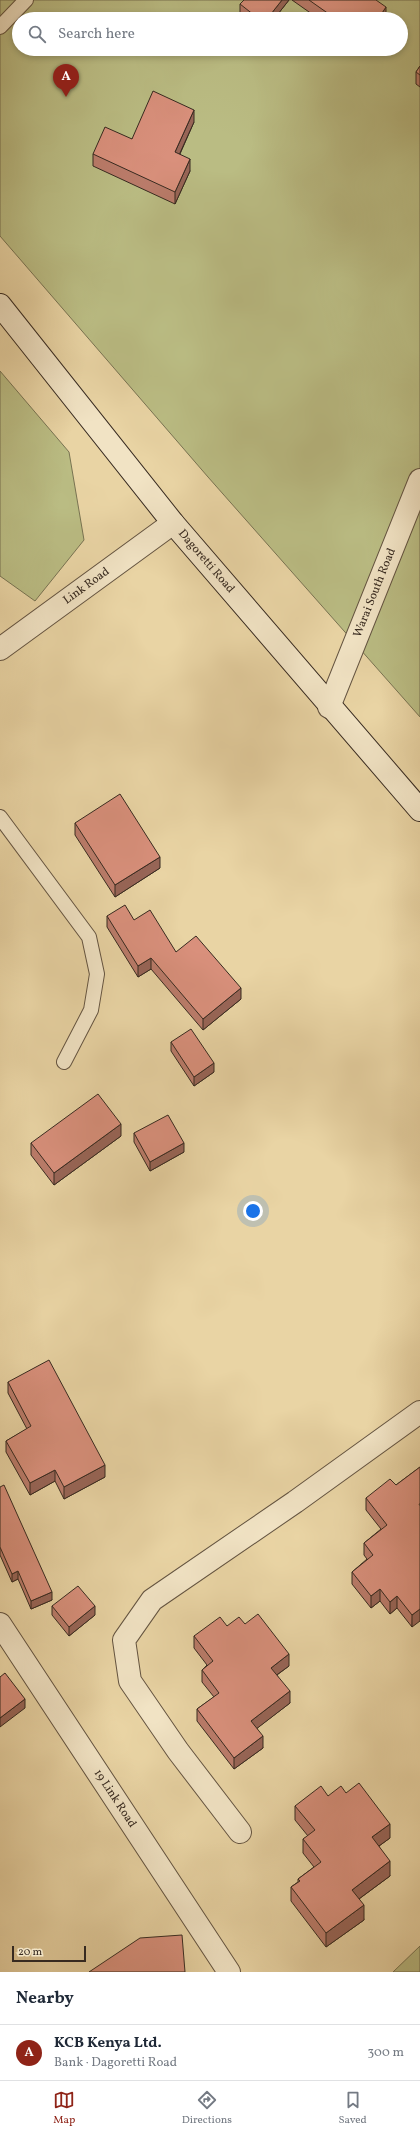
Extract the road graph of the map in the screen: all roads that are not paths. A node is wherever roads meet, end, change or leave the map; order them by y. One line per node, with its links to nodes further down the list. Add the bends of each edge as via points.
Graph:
1 (26, 0): 2 (lane)
2 (14, 12)
3 (12, 15): 4 (lane)
4 (0, 27)
5 (0, 305): 7 (street, Dagoretti Road)
6 (420, 480): 9 (street, Warai South Road)
7 (173, 523): 8 (street, Link Road); 9 (street, Dagoretti Road)
8 (0, 649)
9 (329, 707): 10 (street, Dagoretti Road)
10 (420, 810)
11 (0, 817): 12 (lane, via 89,937 97,974 91,1010)
12 (64, 1062)
13 (420, 1412): 15 (street, via 152,1600 124,1640 130,1681 178,1751)
14 (0, 1624): 16 (street, 19 Link Road)
15 (240, 1832)
16 (229, 1972)

